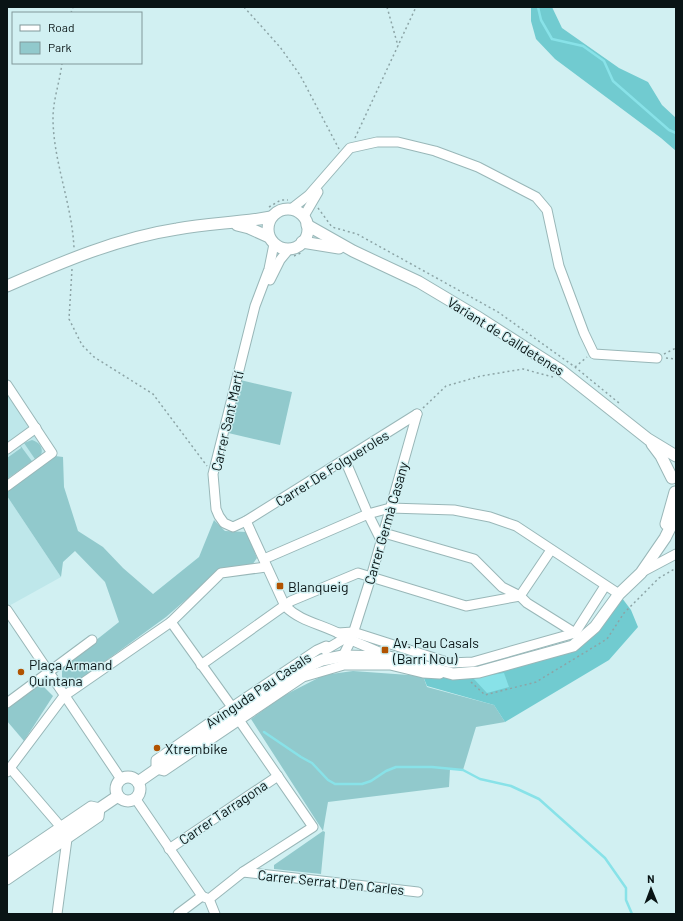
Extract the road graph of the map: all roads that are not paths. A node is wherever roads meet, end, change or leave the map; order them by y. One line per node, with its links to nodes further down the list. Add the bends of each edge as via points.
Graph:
1 (341, 153): 2 (street, via 309,195); 4 (street, via 312,202); 12 (street, via 350,148 377,142 434,150 478,167 536,197 547,210 559,266 594,354)
2 (291, 209): 3 (street, via 279,210); 4 (street)
3 (271, 217): 5 (street); 6 (street, via 268,226)
4 (305, 220): 7 (street, via 307,235); 9 (street, Variant de Calldetenes)
5 (225, 223): 6 (street, via 249,228); 10 (street, via 177,229 108,245)
6 (272, 240): 8 (street); 11 (street, Carrer Sant Martí, via 269,269 255,306)
7 (302, 242): 8 (street); 9 (street, Variant de Calldetenes)
8 (288, 249): 11 (street, Carrer Sant Martí, via 262,294)
9 (353, 251): 16 (street, Variant de Calldetenes, via 419,282 562,370)
10 (7, 286)
11 (246, 341): 26 (street, Carrer Sant Martí, via 213,474 219,516 224,523 233,527)
12 (657, 358)
13 (7, 385): 15 (street)
14 (418, 414): 19 (street, Carrer De Folgueroles); 23 (street, Carrer Germà Casany)
15 (36, 428): 17 (street); 21 (street, via 52,453)
16 (648, 439): 18 (street, Variant de Calldetenes); 20 (street, Variant de Calldetenes)
17 (7, 449)
18 (676, 456)
19 (345, 460): 24 (street); 26 (street, Carrer De Folgueroles)
20 (674, 473): 22 (street, Variant de Calldetenes)
21 (7, 486)
22 (675, 493): 29 (street, Variant de Calldetenes, via 669,520)
23 (390, 508): 24 (street); 27 (street, Carrer Germà Casany); 28 (street, via 454,510 490,517 516,526)
24 (368, 514): 27 (street); 31 (street)
25 (676, 516): 29 (street, Variant de Calldetenes)
26 (246, 521): 31 (street)
27 (383, 537): 33 (street, Carrer Germà Casany); 36 (street, via 474,559 502,587)
28 (551, 550): 34 (street); 36 (street)
29 (654, 554): 32 (street, Variant de Calldetenes)
30 (676, 554): 32 (street)
31 (265, 563): 37 (street); 39 (street, via 221,573)
32 (640, 573): 35 (street, Variant de Calldetenes)
33 (371, 577): 36 (street, via 466,606); 37 (street, via 358,573 291,601); 42 (street, Carrer Germà Casany)
34 (605, 586): 35 (street); 41 (street)
35 (619, 594): 50 (street, Variant de Calldetenes, via 595,627 572,646 479,672)
36 (520, 596): 41 (street)
37 (285, 606): 40 (street, via 295,616); 47 (street)
38 (7, 610): 49 (street)
39 (172, 622): 47 (street); 51 (street)
40 (338, 633): 42 (street); 44 (street)
41 (575, 633): 42 (street, via 473,662 450,663)
42 (352, 636): 44 (street, Avinguda Pau Casals); 45 (street); 46 (street, Avinguda Pau Casals)
43 (92, 640): 49 (street)
44 (333, 645): 45 (street); 48 (street, Avinguda Pau Casals); 53 (street, Avinguda Pau Casals, via 317,650)
45 (343, 656): 46 (street, Avinguda Pau Casals); 48 (street, Avinguda Pau Casals, via 322,660)
46 (390, 657): 50 (street, Avinguda Pau Casals)
47 (201, 665): 53 (street)
48 (298, 671): 55 (street, Avinguda Pau Casals)
49 (48, 673): 51 (street); 52 (street)
50 (453, 674): 54 (street, Avinguda Pau Casals, via 423,673 390,665 344,665 303,677)
51 (64, 696): 56 (street); 58 (street)
52 (7, 703)
53 (232, 706): 55 (street, Avinguda Pau Casals, via 156,760)
54 (239, 720): 55 (street, Avinguda Pau Casals, via 164,771); 57 (street)
55 (156, 769): 59 (street, Avinguda Pau Casals)
56 (9, 771): 63 (street)
57 (278, 776): 65 (street, Carrer Tarragona); 68 (street, via 313,827)
58 (121, 779): 59 (street, via 133,778); 60 (street, via 117,784)
59 (138, 782): 61 (street, via 139,794)
60 (118, 796): 61 (street, via 129,801); 62 (street)
61 (135, 798): 65 (street)
62 (100, 808): 63 (street, via 91,806); 64 (street, via 99,817); 67 (street)
63 (60, 826): 66 (street)
64 (67, 839): 69 (street); 73 (street)
65 (169, 849): 71 (street)
66 (7, 863)
67 (7, 871)
68 (243, 872): 70 (street, Carrer Serrat D'en Carles); 71 (street)
69 (7, 880)
70 (418, 892)
71 (206, 898): 72 (street); 75 (street)
72 (188, 911): 74 (street)
73 (57, 914)
74 (178, 914)
75 (215, 914)

